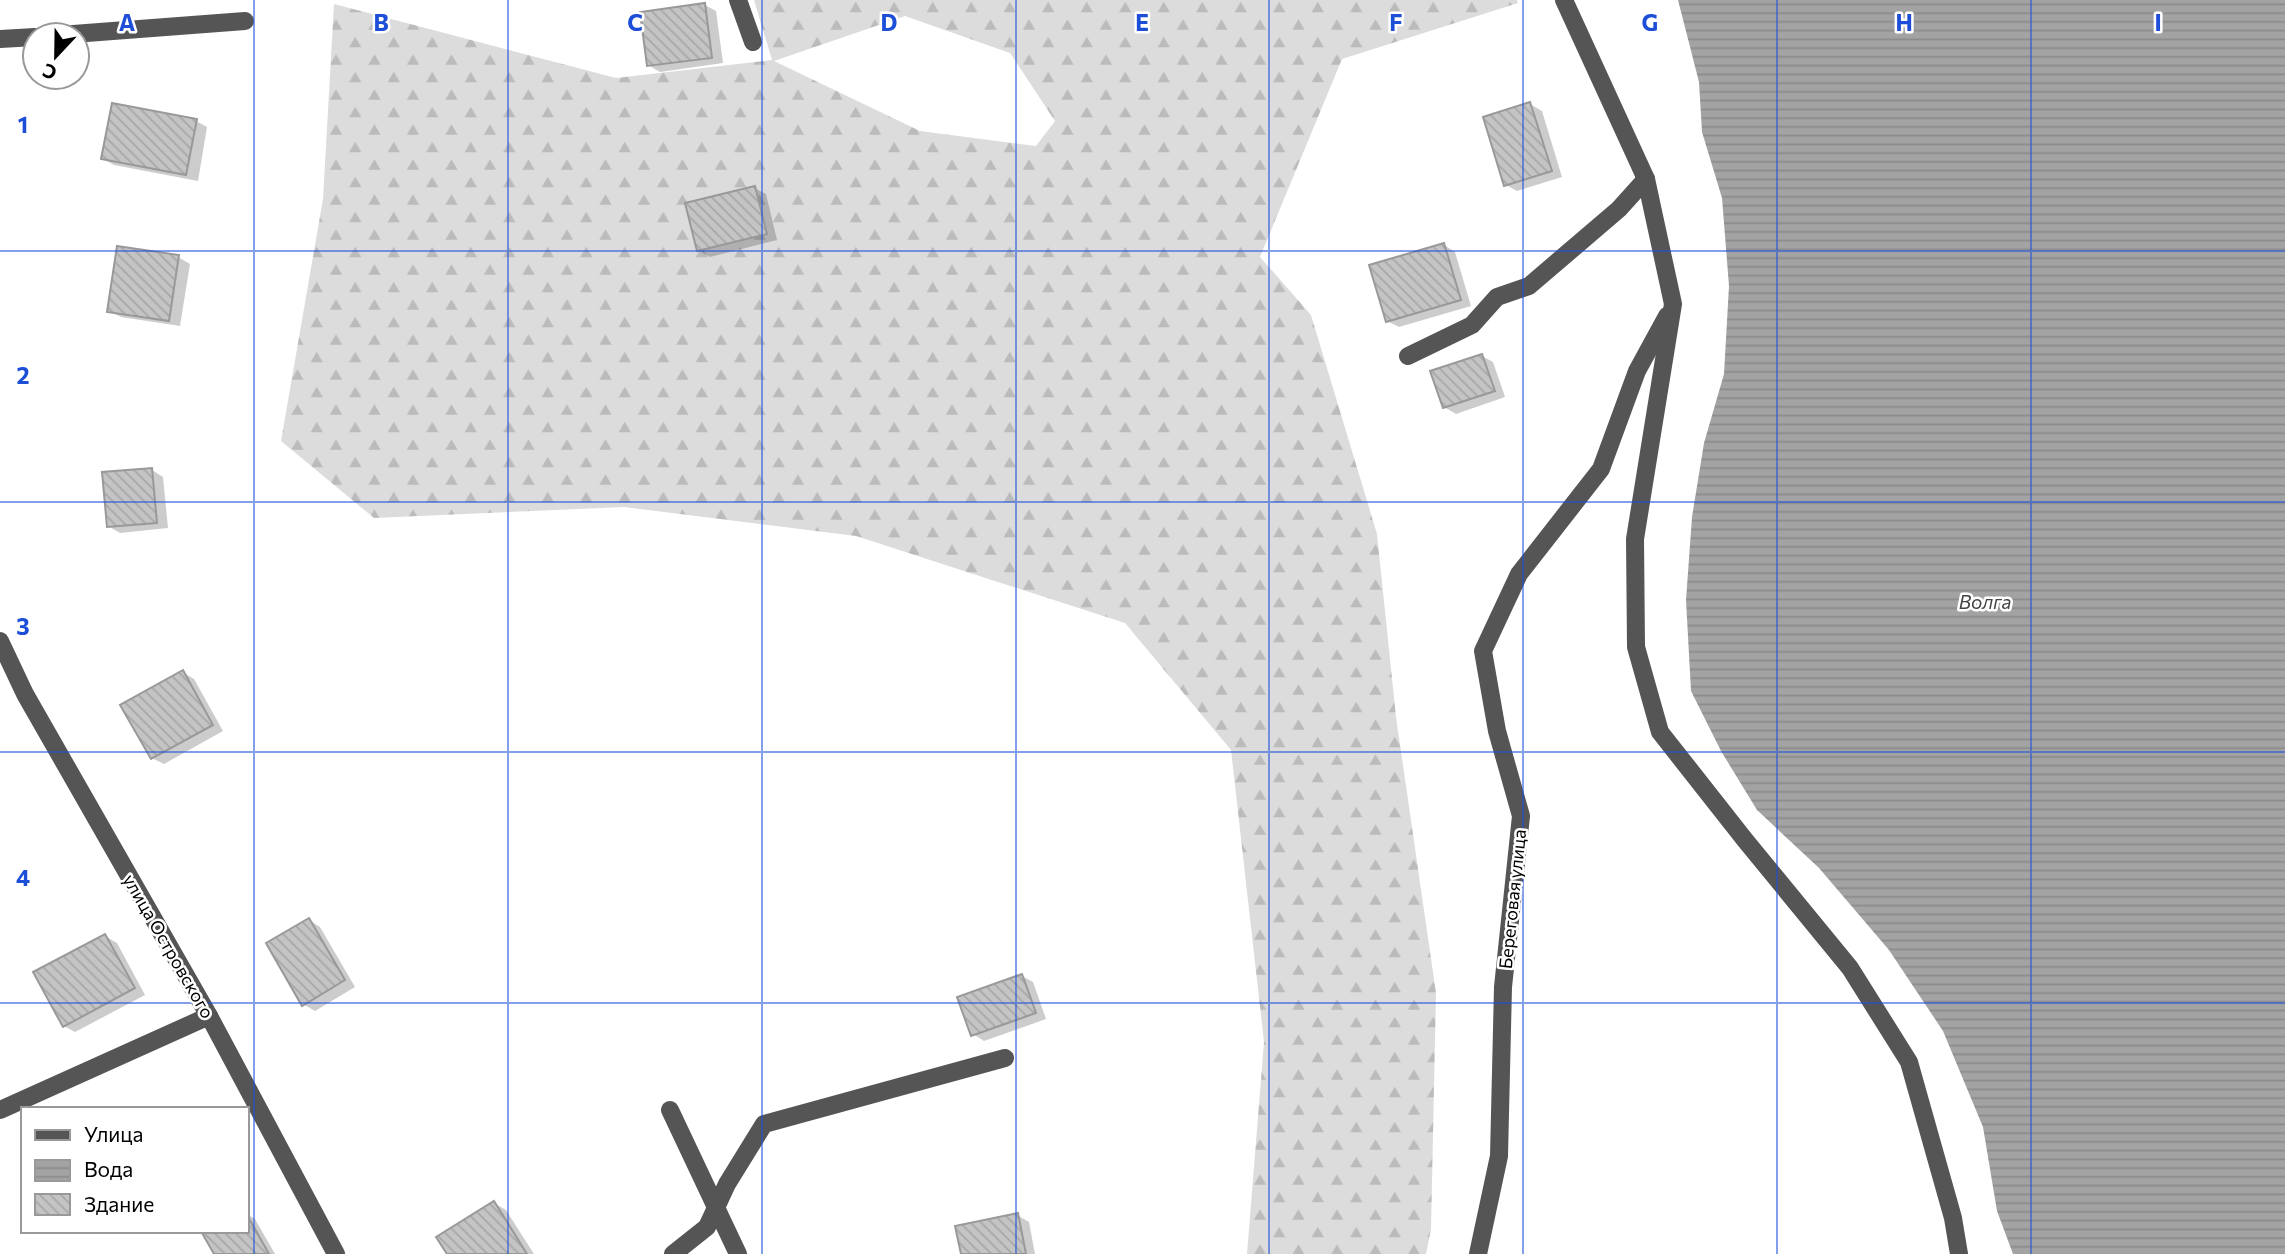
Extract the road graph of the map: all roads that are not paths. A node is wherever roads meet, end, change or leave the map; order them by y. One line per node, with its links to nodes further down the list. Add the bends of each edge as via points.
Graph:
1 (738, 0): 7 (street)
2 (1564, 0): 8 (street)
3 (245, 21): 4 (street)
4 (91, 33)
5 (21, 38): 6 (street)
6 (0, 39)
7 (753, 42)
8 (1646, 179): 9 (street); 10 (street, via 1619,209 1530,286 1497,297 1472,325)
9 (1673, 304): 20 (street, Береговая улица, via 1637,370 1601,469 1519,574 1483,651 1497,731 1521,816 1503,987 1499,1156); 21 (street, via 1635,540 1636,647 1660,732 1850,968 1909,1062)
10 (1408, 356)
11 (0, 640): 12 (street, улица Островского, via 25,694)
12 (209, 1016): 14 (street); 17 (street, улица Островского)
13 (1005, 1058): 16 (street, via 764,1124)
14 (0, 1110)
15 (670, 1110): 16 (street)
16 (716, 1208): 18 (street, via 708,1227); 19 (street)
17 (336, 1254)
18 (673, 1254)
19 (738, 1254)
20 (1478, 1254)
21 (1959, 1254)

